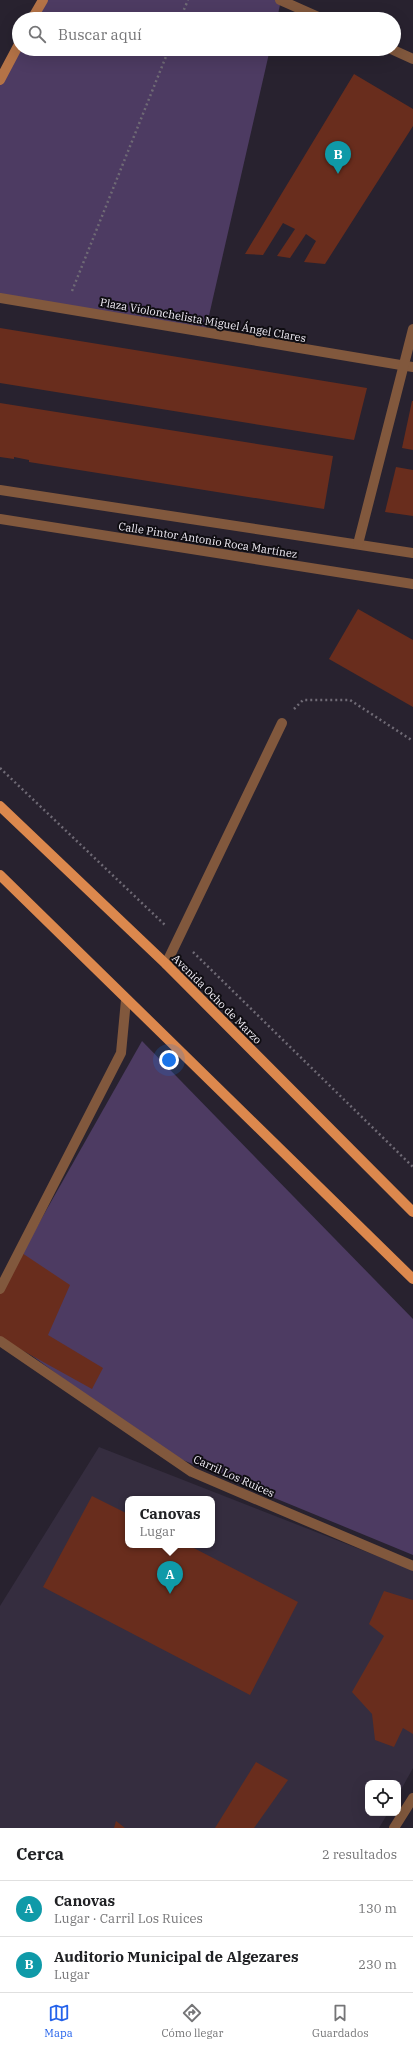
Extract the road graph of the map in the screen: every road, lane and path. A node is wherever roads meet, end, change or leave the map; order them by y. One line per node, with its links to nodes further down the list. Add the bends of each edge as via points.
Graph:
1 (42, 0): 4 (main road)
2 (188, 0): 5 (path)
3 (280, 0): 6 (street)
4 (36, 12)
5 (183, 12)
6 (307, 12)
7 (401, 54): 10 (street)
8 (13, 56): 11 (main road)
9 (165, 56): 13 (path)
10 (413, 59)
11 (0, 80)
12 (0, 298): 13 (street, Plaza Violonchelista Miguel Ángel Clares)
13 (65, 309): 15 (street, Plaza Violonchelista Miguel Ángel Clares)
14 (413, 329): 15 (street)
15 (402, 366): 16 (street, Plaza Violonchelista Miguel Ángel Clares); 19 (street)
16 (413, 367)
17 (0, 490): 19 (street)
18 (0, 519): 21 (street, Calle Pintor Antonio Roca Martínez)
19 (358, 544): 20 (street)
20 (413, 553)
21 (413, 584)
22 (282, 722): 23 (path, via 303,700 350,700); 27 (street)
23 (413, 741)
24 (0, 768): 27 (path)
25 (0, 806): 28 (main road, Avenida Ocho de Marzo)
26 (0, 875): 29 (main road)
27 (178, 938): 28 (street); 30 (path)
28 (166, 964): 31 (main road, Avenida Ocho de Marzo)
29 (126, 1000): 32 (main road); 33 (street, via 120,1053)
30 (413, 1167)
31 (413, 1212)
32 (413, 1280)
33 (0, 1289)
34 (0, 1341): 35 (street, Carril Los Ruices, via 192,1472)
35 (413, 1566)
36 (413, 1798): 37 (street)
37 (394, 1828)

